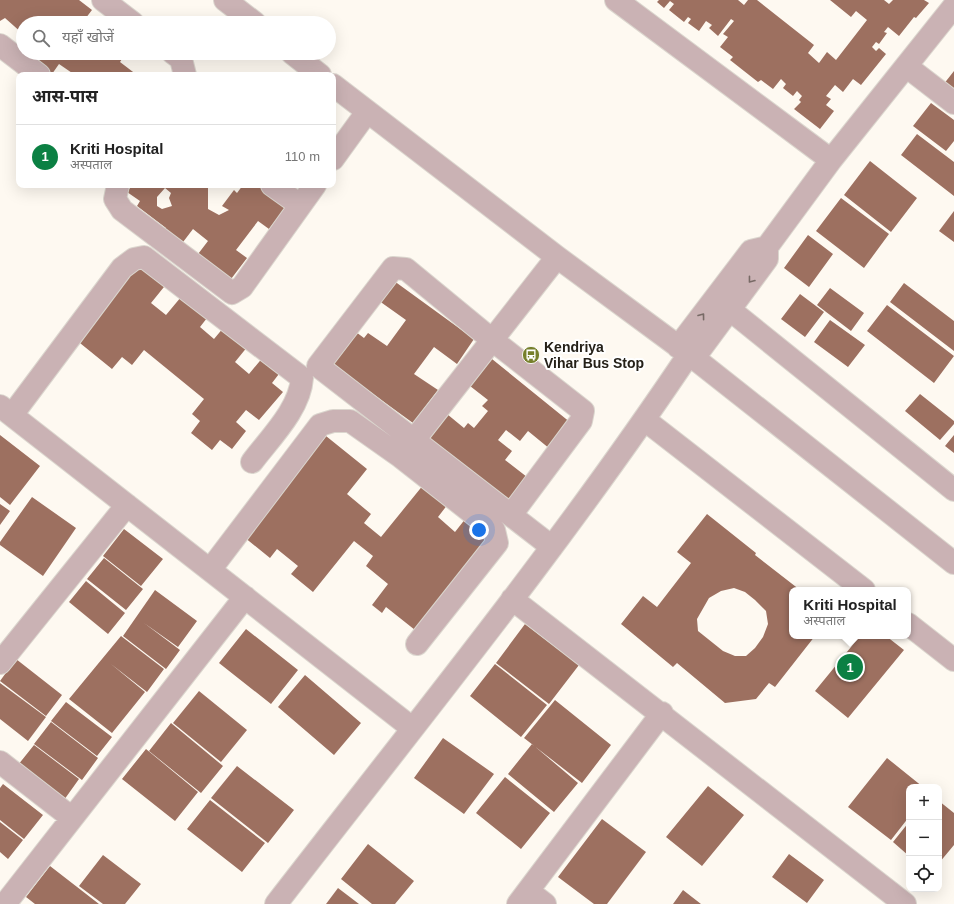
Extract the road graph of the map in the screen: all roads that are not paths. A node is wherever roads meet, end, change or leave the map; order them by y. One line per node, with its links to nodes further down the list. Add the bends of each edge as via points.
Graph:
1 (103, 0): 5 (street)
2 (225, 0): 6 (street)
3 (616, 0): 20 (street)
4 (954, 6): 12 (street)
5 (124, 16)
6 (246, 16)
7 (0, 45): 8 (street)
8 (16, 57)
9 (20, 60): 13 (street)
10 (181, 60): 14 (street)
11 (301, 60): 15 (street)
12 (906, 66): 17 (street); 20 (street)
13 (35, 72)
14 (184, 72)
15 (316, 72)
16 (336, 87): 18 (street)
17 (954, 103)
18 (367, 112): 19 (street); 26 (street)
19 (336, 155)
20 (831, 160): 25 (street)
21 (117, 188): 24 (street, via 115,199 122,210 232,292 242,287)
22 (276, 188): 24 (street)
23 (313, 188): 24 (street)
24 (300, 205)
25 (767, 247): 27 (street, one-way to 27, via 767,259); 29 (street, one-way to 25, via 751,251)
26 (557, 257): 28 (street); 29 (street)
27 (729, 309): 29 (street); 34 (street)
28 (491, 339): 32 (street); 32 (street, via 406,269 393,268 318,366); 36 (street, via 583,411 581,421)
29 (687, 353): 31 (street); 38 (street)
30 (6, 411): 33 (street, via 122,268 134,259 144,257 302,378 302,386 290,411); 35 (street)
31 (645, 420): 37 (street); 40 (street)
32 (414, 440): 36 (street)
33 (252, 462)
34 (954, 490)
35 (127, 505): 39 (street); 46 (street)
36 (511, 515): 37 (street)
37 (552, 547): 42 (street)
38 (954, 564)
39 (210, 570): 41 (street); 44 (street, via 320,425 333,421 350,421 401,457 494,530 497,543)
40 (860, 587)
41 (245, 597): 48 (street); 50 (street)
42 (512, 599): 47 (street); 48 (street)
43 (911, 626): 45 (street)
44 (417, 644)
45 (954, 660)
46 (0, 663)
47 (662, 713): 51 (street); 55 (street)
48 (412, 728): 53 (street)
49 (0, 762): 50 (street)
50 (72, 818): 52 (street)
51 (523, 897): 54 (street)
52 (5, 904)
53 (276, 904)
54 (545, 904)
55 (905, 904)

